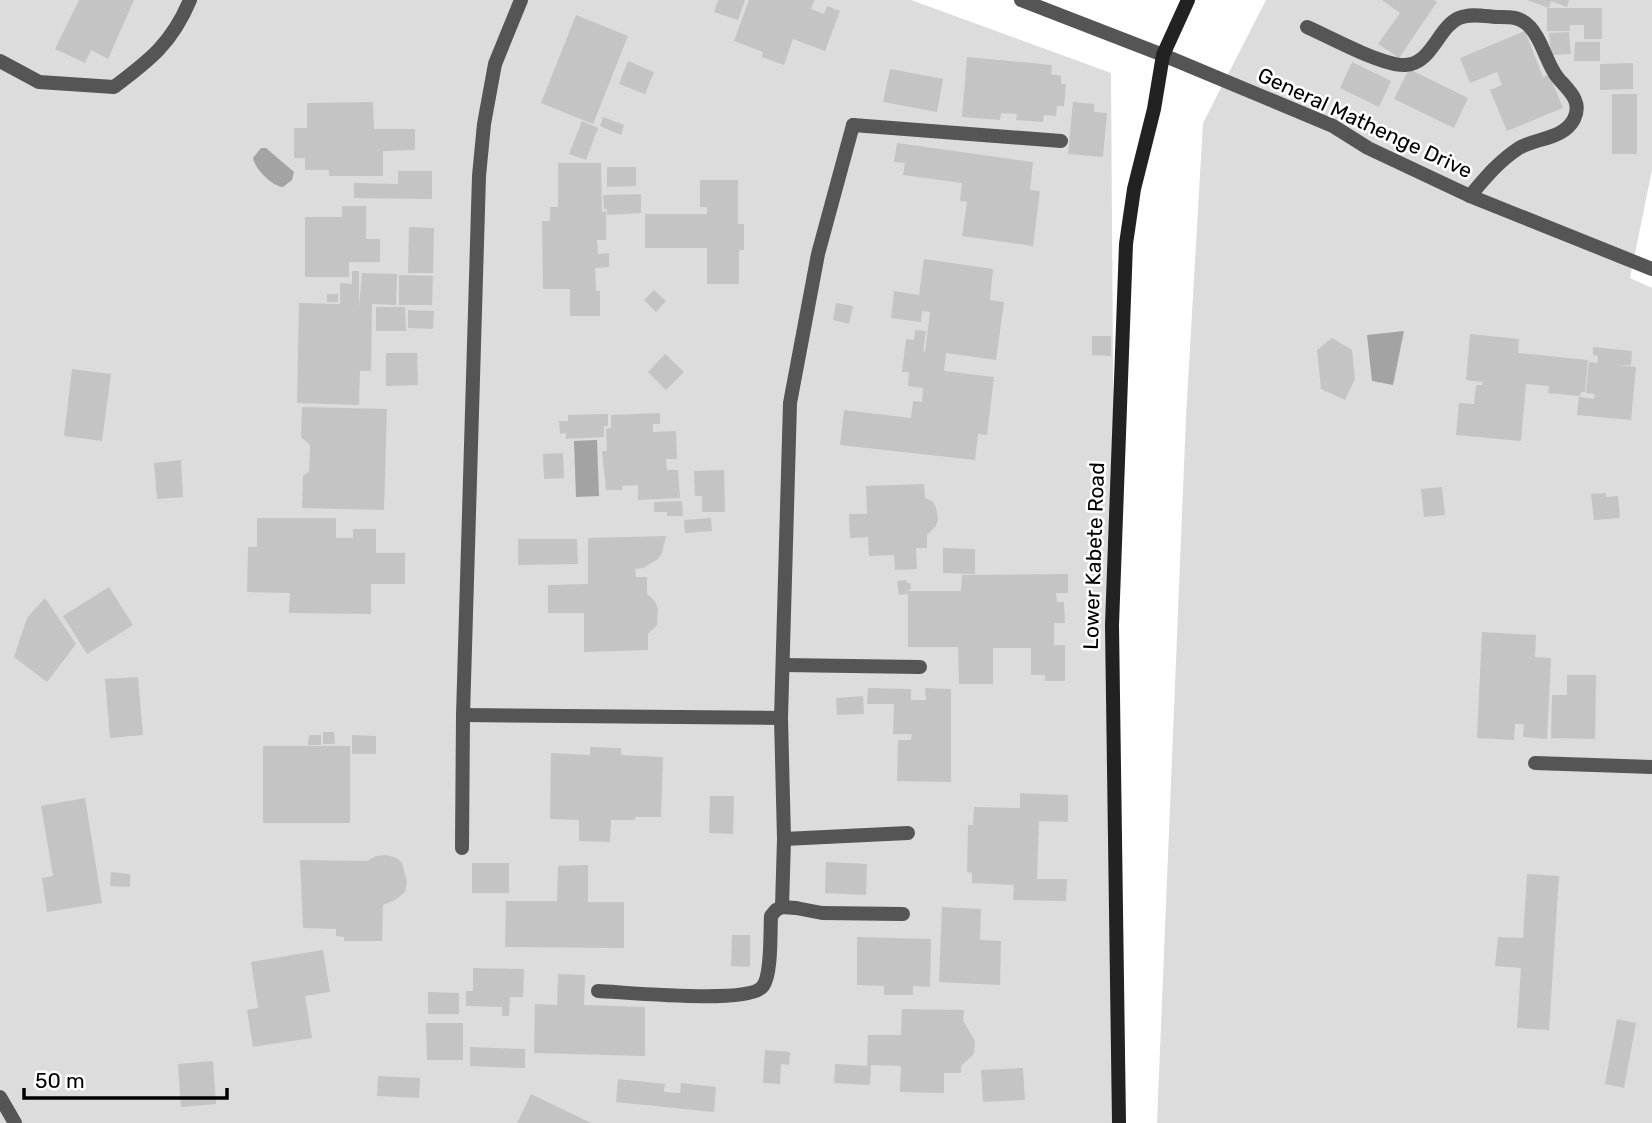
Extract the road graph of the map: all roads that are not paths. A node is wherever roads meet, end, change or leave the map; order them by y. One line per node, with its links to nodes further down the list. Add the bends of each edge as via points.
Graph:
1 (190, 0): 7 (street, via 162,48 114,87 39,82)
2 (521, 0): 13 (street, via 495,64 479,176)
3 (1021, 0): 6 (street, General Mathenge Drive)
4 (1188, 0): 6 (main road, Lower Kabete Road)
5 (1307, 27): 9 (street, via 1389,63 1407,65 1419,60 1450,23 1462,16 1512,17 1532,29 1556,76 1573,94 1578,107 1573,121 1554,136 1521,147 1495,166)
6 (1163, 55): 9 (street, General Mathenge Drive, via 1333,126 1368,148); 25 (main road, Lower Kabete Road, via 1126,244 1112,625)
7 (0, 61)
8 (1061, 141): 11 (street, via 853,125 818,254 790,403)
9 (1470, 196): 10 (street, General Mathenge Drive)
10 (1652, 269)
11 (783, 665): 12 (street); 14 (street)
12 (920, 667)
13 (463, 715): 14 (street); 19 (street)
14 (781, 718): 18 (street)
15 (1535, 762): 16 (street)
16 (1652, 767)
17 (908, 833): 18 (street)
18 (784, 839): 20 (street)
19 (462, 848)
20 (789, 907): 21 (street, via 822,913); 22 (street, via 775,910 771,916 767,973 764,986 756,991 726,996)
21 (903, 914)
22 (598, 991)
23 (0, 1097): 24 (street)
24 (15, 1123)
25 (1119, 1123)

